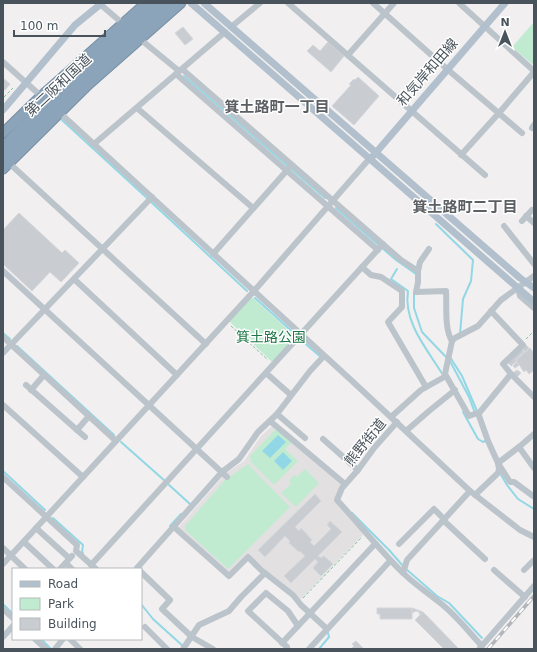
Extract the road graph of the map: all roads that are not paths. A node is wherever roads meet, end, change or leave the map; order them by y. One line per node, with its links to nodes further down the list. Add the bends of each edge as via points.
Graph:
1 (146, 3): 15 (highway)
2 (158, 3): 35 (highway, 第二阪和国道, via 42,106)
3 (170, 3): 38 (highway, 第二阪和国道, via 44,116)
4 (181, 3): 19 (highway)
5 (191, 3): 18 (main road)
6 (204, 3): 17 (main road)
7 (260, 3): 17 (street)
8 (288, 3): 20 (street)
9 (373, 3): 14 (street)
10 (394, 3): 14 (street)
11 (459, 3): 16 (street)
12 (505, 3): 16 (main road, 和気岸和田線)
13 (98, 4): 15 (street); 25 (main road, via 75,25)
14 (385, 13): 20 (street); 22 (street)
15 (122, 23): 26 (highway)
16 (485, 26): 22 (main road, 和気岸和田線); 24 (street)
17 (231, 27): 37 (main road)
18 (225, 32): 23 (street); 37 (main road)
19 (140, 39): 23 (street); 30 (highway)
20 (348, 55): 29 (street)
21 (3, 62): 25 (street)
22 (447, 69): 29 (main road, 和気岸和田線); 31 (street)
23 (179, 71): 27 (street); 39 (street)
24 (533, 73): 31 (street)
25 (24, 81): 26 (street); 28 (main road)
26 (40, 96): 32 (highway)
27 (137, 108): 34 (street); 44 (street)
28 (3, 110)
29 (411, 110): 36 (street); 37 (main road, 和気岸和田線)
30 (60, 113): 34 (street); 38 (highway)
31 (499, 113): 33 (street); 36 (street)
32 (3, 133)
33 (522, 133)
34 (94, 144): 41 (street)
35 (3, 147)
36 (461, 154): 40 (street)
37 (373, 156): 42 (street); 58 (main road); 59 (main road)
38 (5, 163): 50 (street)
39 (289, 167): 42 (street); 43 (street); 44 (street)
40 (485, 175)
41 (152, 197): 50 (street); 51 (street)
42 (333, 200): 43 (street); 48 (street)
43 (328, 206): 48 (street); 61 (street)
44 (253, 208): 51 (street)
45 (532, 210): 46 (street, via 524,218)
46 (534, 222)
47 (504, 226): 52 (street)
48 (381, 247): 53 (street); 55 (street)
49 (429, 249): 55 (street, via 420,262)
50 (102, 250): 57 (street); 69 (street)
51 (213, 254): 61 (street)
52 (534, 264)
53 (362, 267): 66 (street); 79 (street, via 371,275 381,277 402,291 402,307 388,322)
54 (3, 271): 64 (street)
55 (418, 271): 68 (street, via 416,292 446,292 447,323)
56 (534, 276): 58 (street)
57 (74, 279): 64 (street); 76 (street)
58 (526, 283): 59 (street); 60 (main road)
59 (518, 288): 62 (main road); 63 (street, via 520,296); 65 (street)
60 (534, 288)
61 (254, 291): 66 (street); 69 (street)
62 (534, 302)
63 (534, 308)
64 (45, 309): 70 (street); 85 (street)
65 (491, 311): 68 (street, via 478,326); 74 (street, via 523,345 503,364)
66 (301, 335): 72 (street); 73 (street)
67 (3, 337): 70 (street)
68 (452, 341): 77 (street)
69 (206, 344): 76 (street)
70 (11, 345): 71 (street); 75 (street)
71 (3, 353)
72 (324, 356): 82 (street); 89 (street)
73 (266, 373): 82 (street); 102 (street)
74 (511, 374): 83 (street); 87 (street)
75 (44, 375): 80 (street); 88 (street)
76 (177, 375): 85 (street)
77 (446, 376): 79 (street, 熊野街道); 81 (street)
78 (26, 385): 80 (street)
79 (426, 387): 89 (street, 熊野街道)
80 (32, 390): 93 (street)
81 (455, 390): 87 (street, via 470,416); 95 (street)
82 (291, 395): 86 (street)
83 (534, 397)
84 (3, 405): 109 (street)
85 (149, 405): 100 (street); 102 (street)
86 (277, 414): 90 (street); 94 (street)
87 (476, 414): 104 (street)
88 (89, 416): 93 (street); 100 (street)
89 (392, 417): 91 (street, 熊野街道)
90 (270, 421): 106 (street, via 258,432 239,459); 110 (street)
91 (397, 422): 95 (street); 105 (street, 熊野街道)
92 (302, 425): 94 (street)
93 (77, 430): 97 (street)
94 (297, 431): 98 (street)
95 (406, 432): 111 (street)
96 (534, 434): 101 (street)
97 (84, 437)
98 (305, 438)
99 (323, 439): 105 (street)
100 (116, 441): 109 (street)
101 (519, 447): 103 (street); 104 (street)
102 (197, 449): 106 (street); 129 (street)
103 (534, 468)
104 (498, 469): 111 (street); 112 (street, via 510,482 514,482)
105 (358, 470): 110 (street, 熊野街道)
106 (222, 472): 108 (street); 115 (street)
107 (3, 477): 113 (street)
108 (227, 477)
109 (82, 478): 113 (street)
110 (345, 484): 119 (street, 熊野街道, via 337,500)
111 (472, 493): 114 (street); 117 (street, via 520,530)
112 (533, 496)
113 (46, 517): 116 (street); 122 (street, via 77,545)
114 (443, 520): 120 (street, via 434,509); 124 (street); 139 (street, via 407,560)
115 (174, 527): 134 (street); 138 (street, via 229,576 248,557)
116 (36, 528): 118 (street); 125 (street)
117 (534, 537)
118 (24, 542): 123 (street); 131 (street)
119 (375, 544): 126 (street); 142 (street)
120 (399, 544)
121 (3, 548): 123 (street)
122 (76, 551): 125 (street); 129 (street)
123 (11, 555): 128 (street); 130 (street)
124 (485, 559)
125 (68, 560): 132 (street); 133 (street)
126 (390, 561): 139 (street); 146 (street)
127 (534, 562): 136 (street)
128 (3, 564)
129 (94, 567)
130 (25, 568)
131 (52, 568)
132 (61, 568)
133 (72, 568)
134 (137, 568)
135 (494, 570): 141 (street)
136 (524, 570)
137 (142, 573): 148 (street, via 170,600 162,609)
138 (265, 573): 142 (street, via 294,595); 148 (street, via 229,611 199,625)
139 (403, 573): 152 (street, via 444,606)
140 (534, 586): 141 (street)
141 (525, 597): 152 (street)
142 (310, 613): 143 (street); 146 (street)
143 (298, 626): 143 (street, via 284,645 248,612 266,593 288,611)
144 (12, 627): 147 (street)
145 (145, 627): 156 (street)
146 (327, 629): 159 (street)
147 (3, 637)
148 (192, 637): 157 (street); 158 (street)
149 (36, 640): 153 (street)
150 (62, 640): 154 (street)
151 (71, 640): 155 (street)
152 (481, 648)
153 (46, 649)
154 (55, 649)
155 (80, 649)
156 (167, 649)
157 (184, 649)
158 (213, 649)
159 (309, 649)

